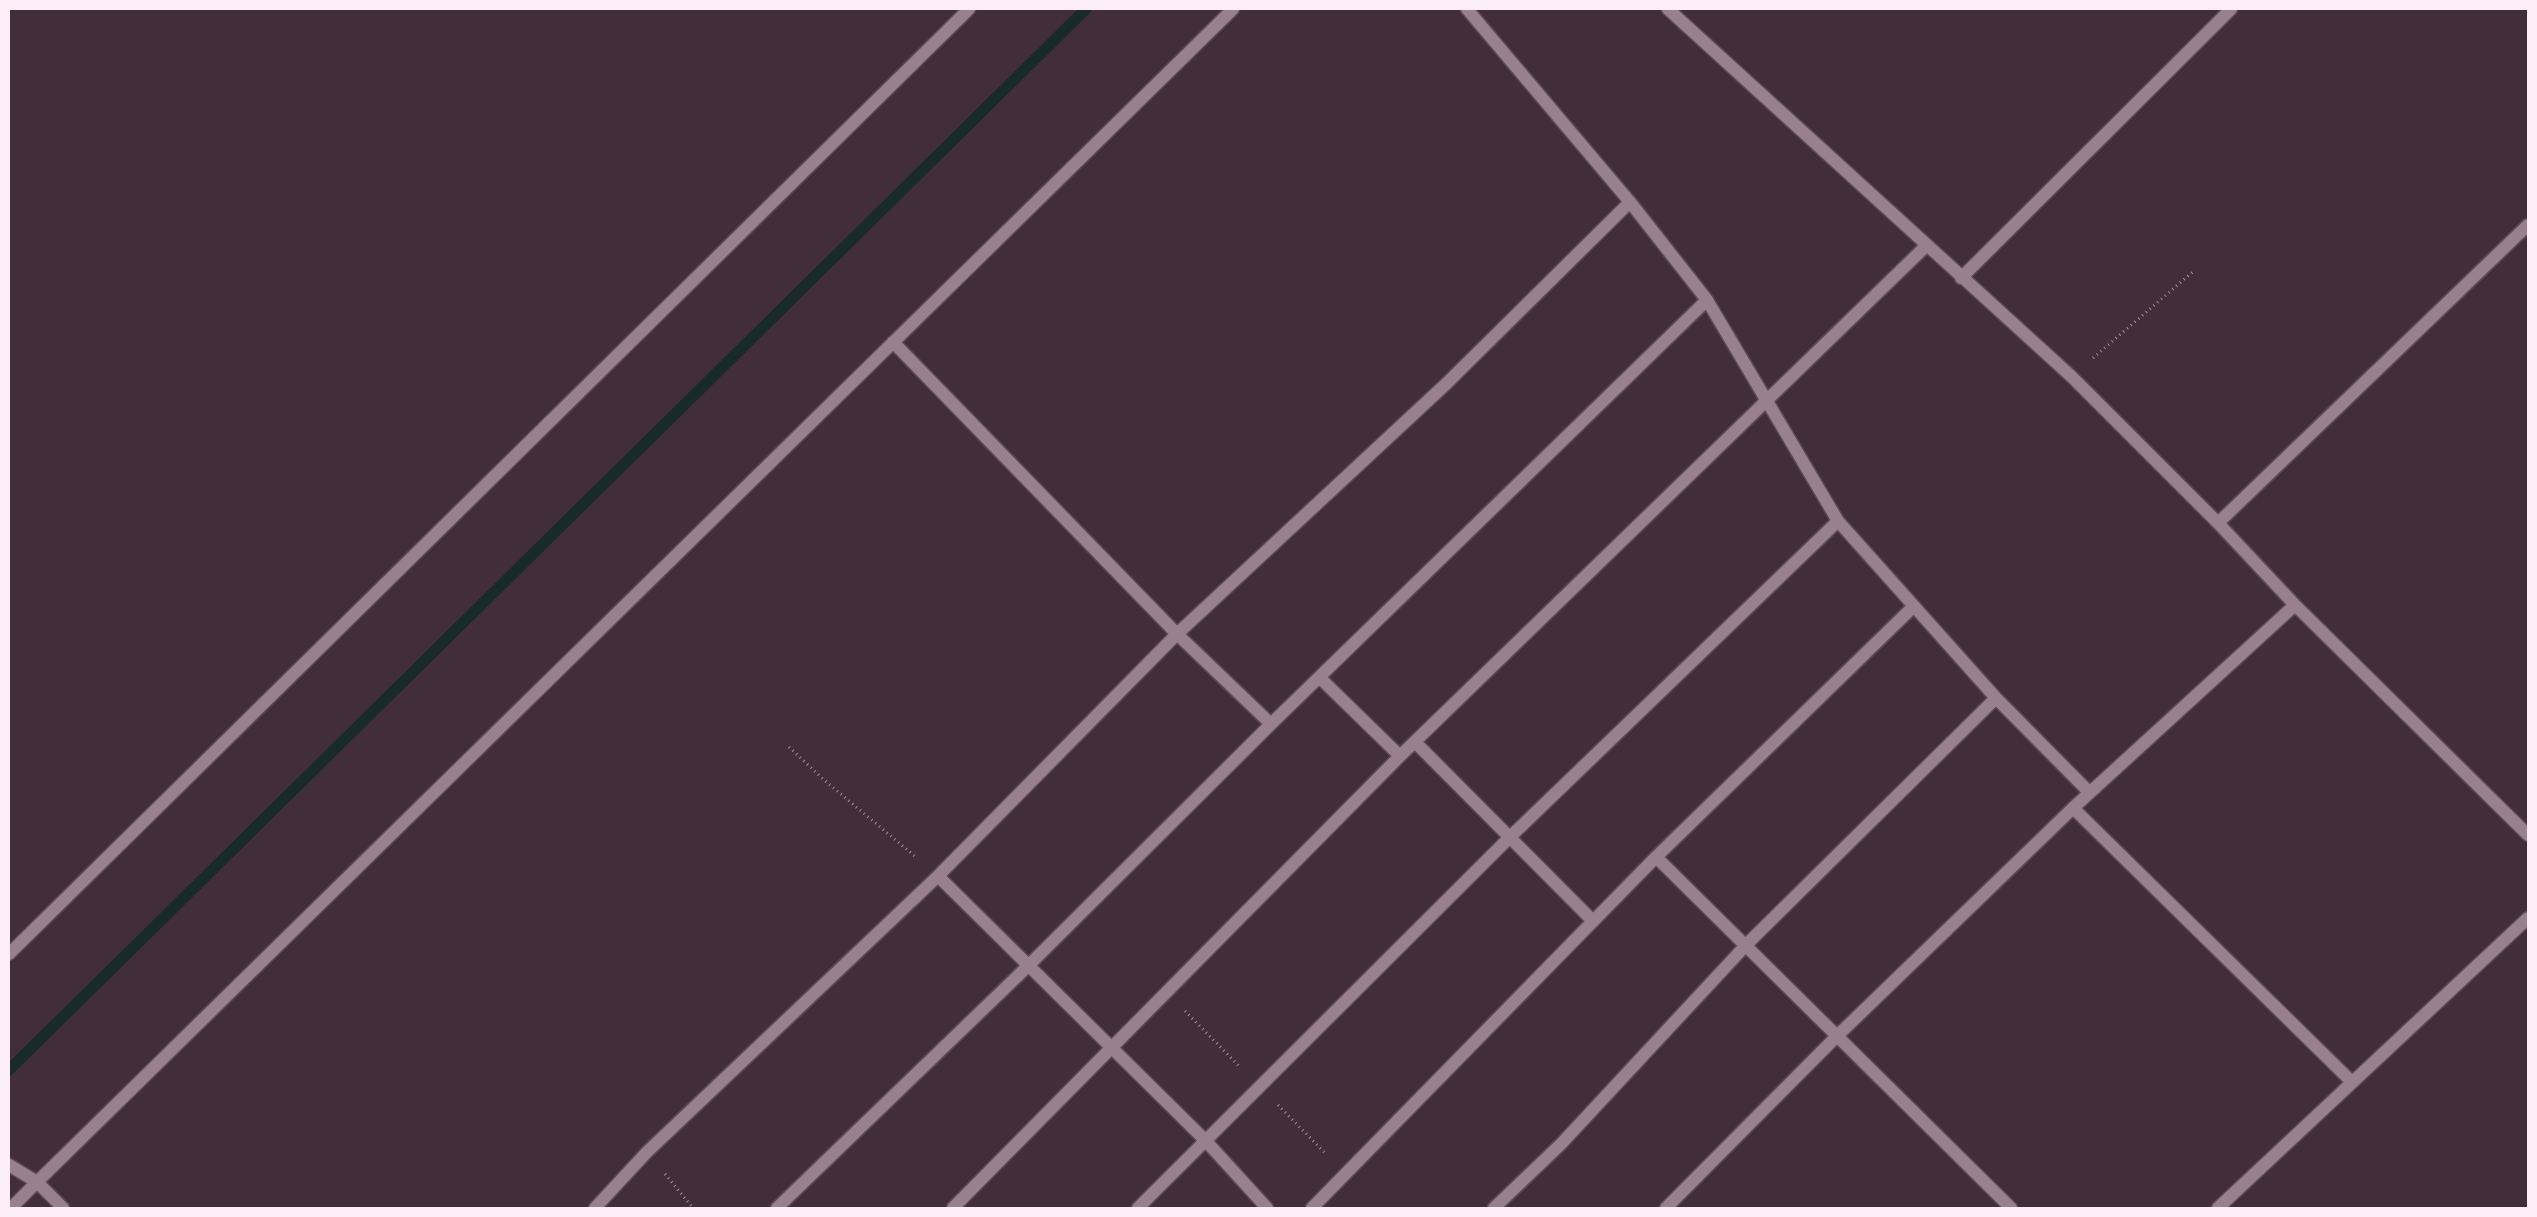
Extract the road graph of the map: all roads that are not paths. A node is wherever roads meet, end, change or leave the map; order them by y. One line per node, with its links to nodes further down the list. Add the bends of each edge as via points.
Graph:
1 (969, 9): 32 (street)
2 (1233, 9): 11 (street)
3 (1468, 9): 6 (street)
4 (1668, 9): 8 (street)
5 (2231, 9): 9 (street)
6 (1630, 202): 10 (street); 17 (street, via 1447,383)
7 (2528, 225): 14 (street)
8 (1926, 246): 9 (street); 12 (street)
9 (1961, 278): 14 (street, via 2072,377)
10 (1708, 300): 12 (street); 18 (street)
11 (893, 342): 17 (street); 39 (street)
12 (1766, 401): 13 (street); 21 (street)
13 (1838, 521): 16 (street); 26 (street)
14 (2218, 523): 15 (street)
15 (2295, 605): 23 (street); 25 (street)
16 (1913, 607): 19 (street); 27 (street)
17 (1177, 634): 20 (street); 28 (street)
18 (1320, 678): 20 (street); 22 (street)
19 (1996, 698): 23 (street); 31 (street)
20 (1271, 724): 33 (street)
21 (1415, 742): 22 (street); 26 (street)
22 (1400, 756): 35 (street)
23 (2089, 792): 24 (street)
24 (2073, 808): 34 (street); 36 (street)
25 (2528, 835)
26 (1509, 838): 30 (street); 37 (street)
27 (1656, 856): 30 (street); 31 (street)
28 (938, 876): 33 (street); 42 (street, via 647,1152)
29 (2528, 918): 36 (street)
30 (1593, 921): 47 (street)
31 (1747, 944): 34 (street); 48 (street, via 1560,1144)
32 (9, 954)
33 (1028, 966): 35 (street); 43 (street)
34 (1836, 1037): 49 (street); 50 (street)
35 (1112, 1046): 37 (street); 44 (street)
36 (2352, 1082): 51 (street)
37 (1205, 1140): 45 (street); 46 (street)
38 (9, 1165): 39 (street)
39 (37, 1182): 40 (street); 41 (street)
40 (11, 1208)
41 (63, 1208)
42 (595, 1208)
43 (777, 1208)
44 (953, 1208)
45 (1138, 1208)
46 (1267, 1208)
47 (1312, 1208)
48 (1494, 1208)
49 (1666, 1208)
50 (2011, 1208)
51 (2218, 1208)

